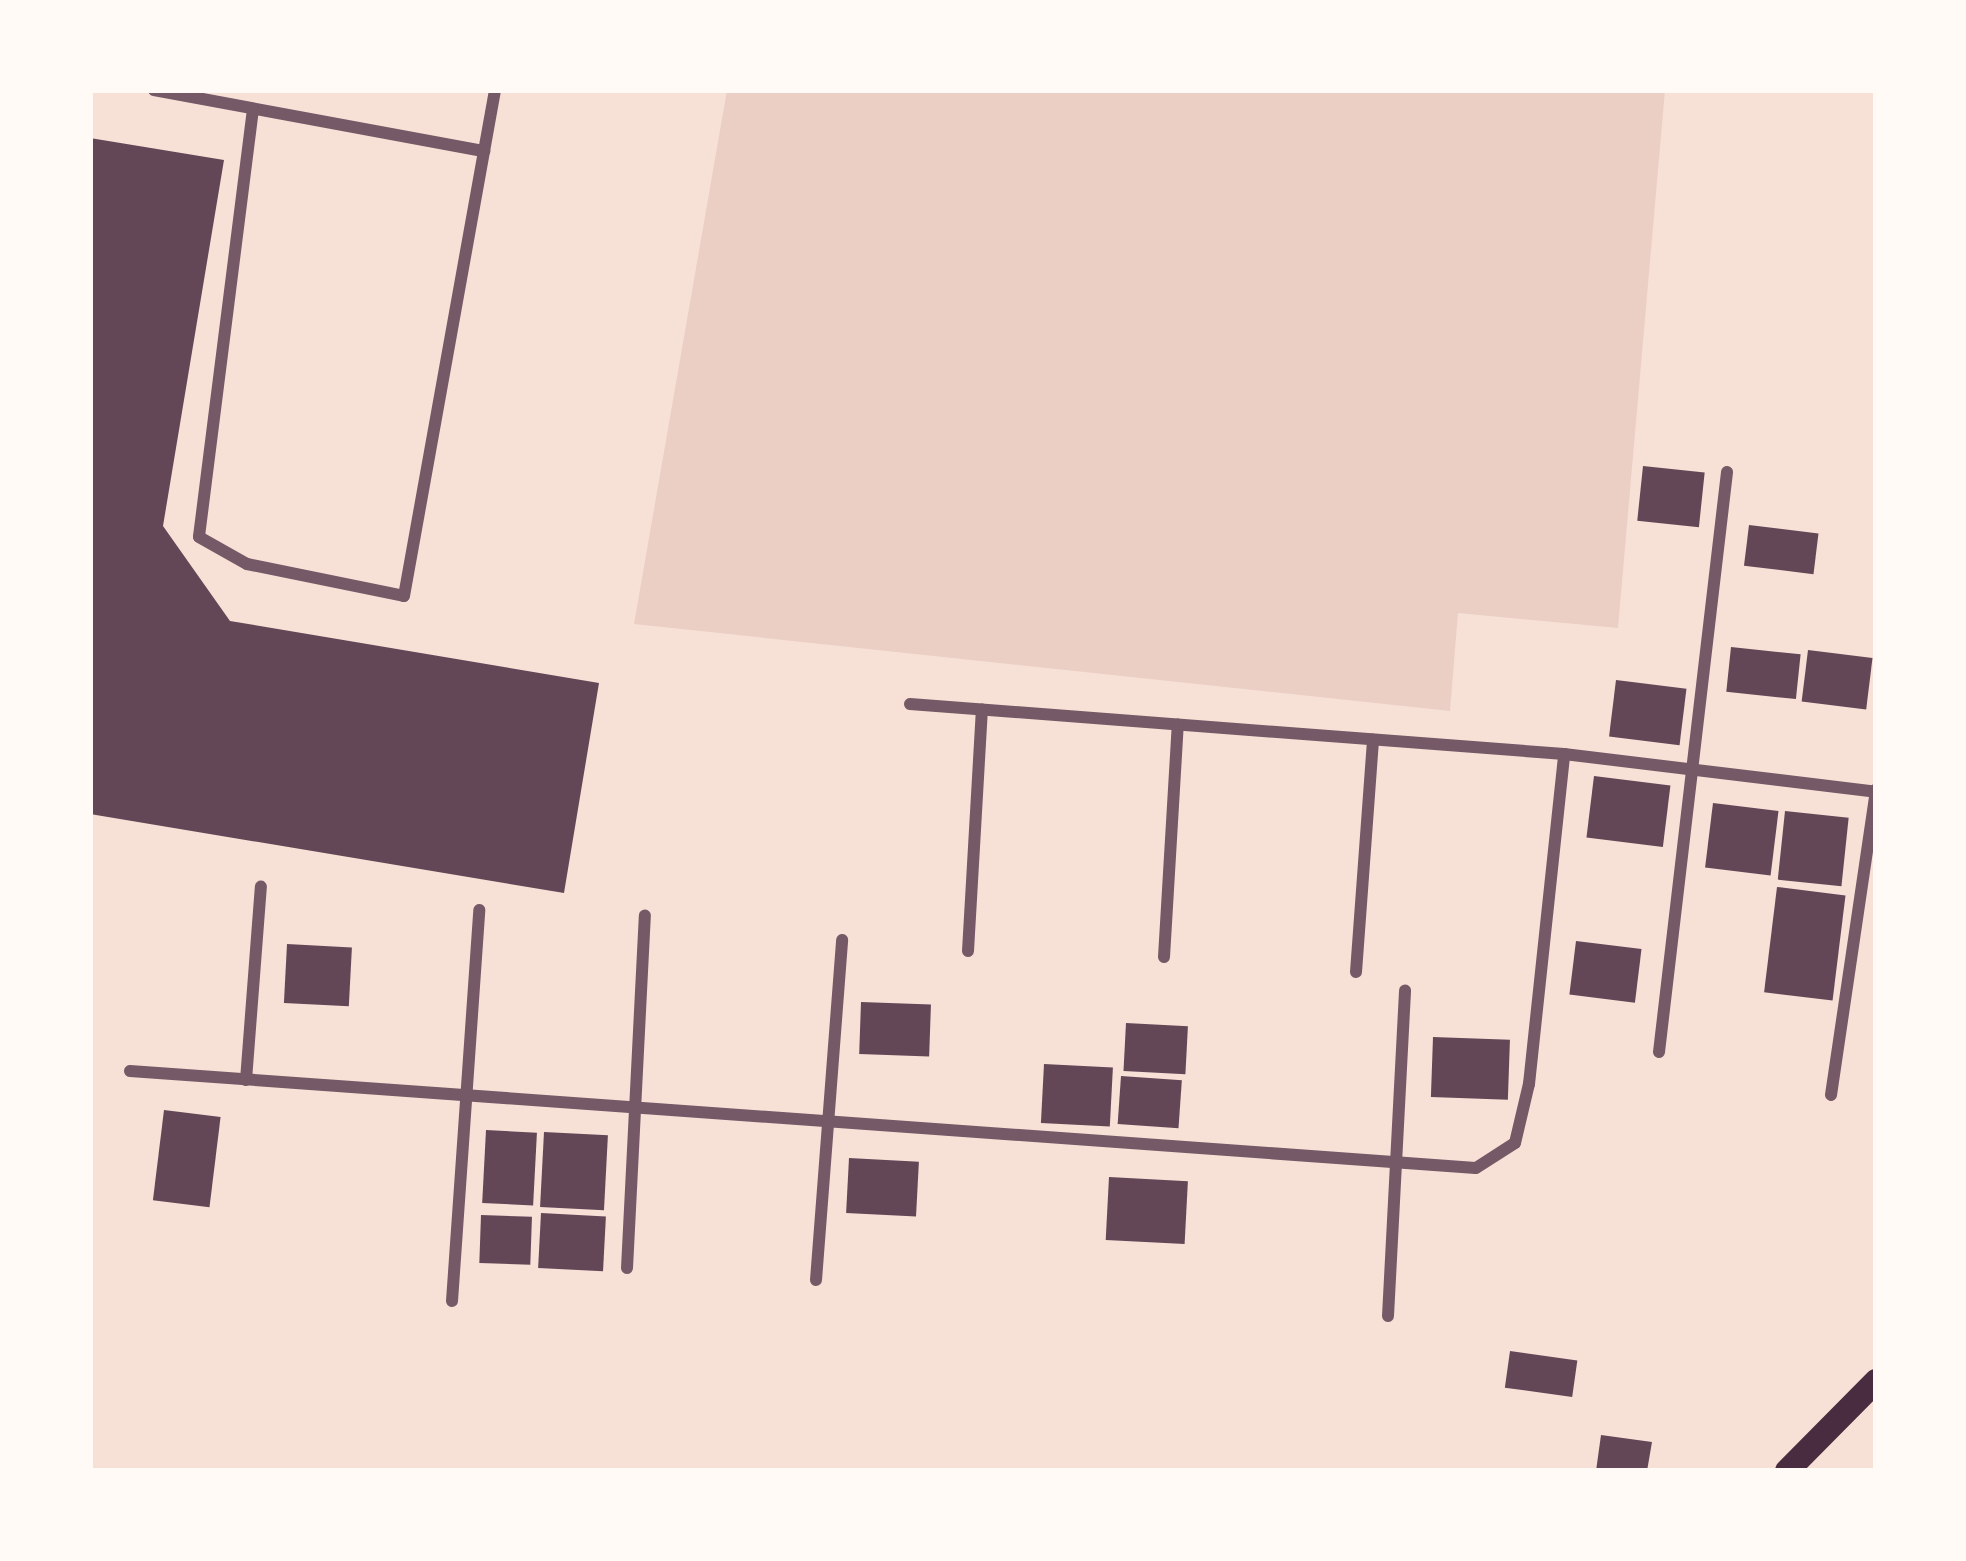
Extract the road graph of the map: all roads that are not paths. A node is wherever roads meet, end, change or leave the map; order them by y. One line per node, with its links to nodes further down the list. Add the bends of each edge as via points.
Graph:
1 (154, 90): 3 (street)
2 (495, 90): 4 (street)
3 (253, 109): 4 (street); 4 (street, via 199,537 247,564 404,596)
4 (484, 151)
5 (1727, 472): 11 (street)
6 (910, 704): 7 (street)
7 (982, 709): 8 (street); 17 (street)
8 (1178, 724): 9 (street); 18 (street)
9 (1373, 740): 10 (street); 19 (street)
10 (1564, 754): 11 (street); 28 (street, via 1515,1143 1476,1168)
11 (1692, 770): 12 (street); 21 (street)
12 (1876, 791): 24 (street)
13 (261, 887): 23 (street)
14 (479, 910): 25 (street)
15 (645, 915): 26 (street)
16 (842, 940): 27 (street)
17 (968, 951)
18 (1164, 957)
19 (1356, 972)
20 (1406, 990): 28 (street)
21 (1659, 1052)
22 (130, 1071): 23 (street)
23 (246, 1080): 25 (street)
24 (1831, 1095)
25 (466, 1096): 26 (street); 31 (street)
26 (635, 1110): 27 (street); 29 (street)
27 (828, 1125): 28 (street); 30 (street)
28 (1396, 1168): 32 (street)
29 (627, 1268)
30 (816, 1280)
31 (452, 1301)
32 (1388, 1316)
33 (1876, 1381): 34 (main road)
34 (1787, 1471)

